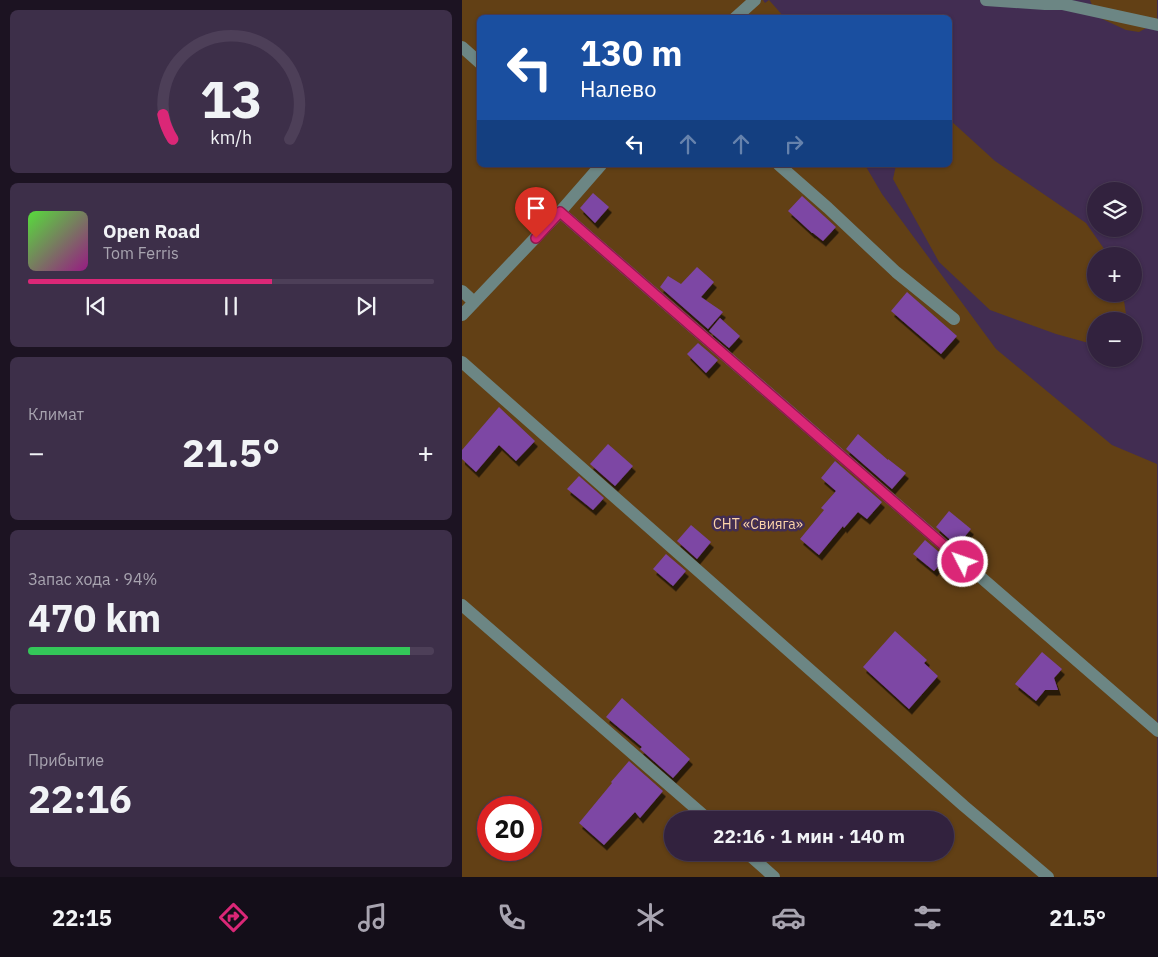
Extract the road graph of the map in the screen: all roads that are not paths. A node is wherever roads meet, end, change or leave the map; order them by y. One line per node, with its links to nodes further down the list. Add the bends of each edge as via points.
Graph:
1 (754, 0): 4 (lane)
2 (986, 0): 3 (lane, via 1045,4)
3 (1065, 2): 5 (lane)
4 (738, 15)
5 (1158, 25)
6 (462, 47): 7 (lane)
7 (477, 60)
8 (596, 167): 10 (lane)
9 (782, 167): 14 (lane, via 896,272)
10 (560, 212): 12 (lane); 17 (lane)
11 (462, 291): 12 (lane)
12 (474, 302): 13 (lane)
13 (462, 315)
14 (954, 319)
15 (462, 362): 21 (lane)
16 (462, 605): 18 (lane)
17 (1158, 731)
18 (699, 811)
19 (756, 861): 20 (lane)
20 (774, 877)
21 (1048, 877)

